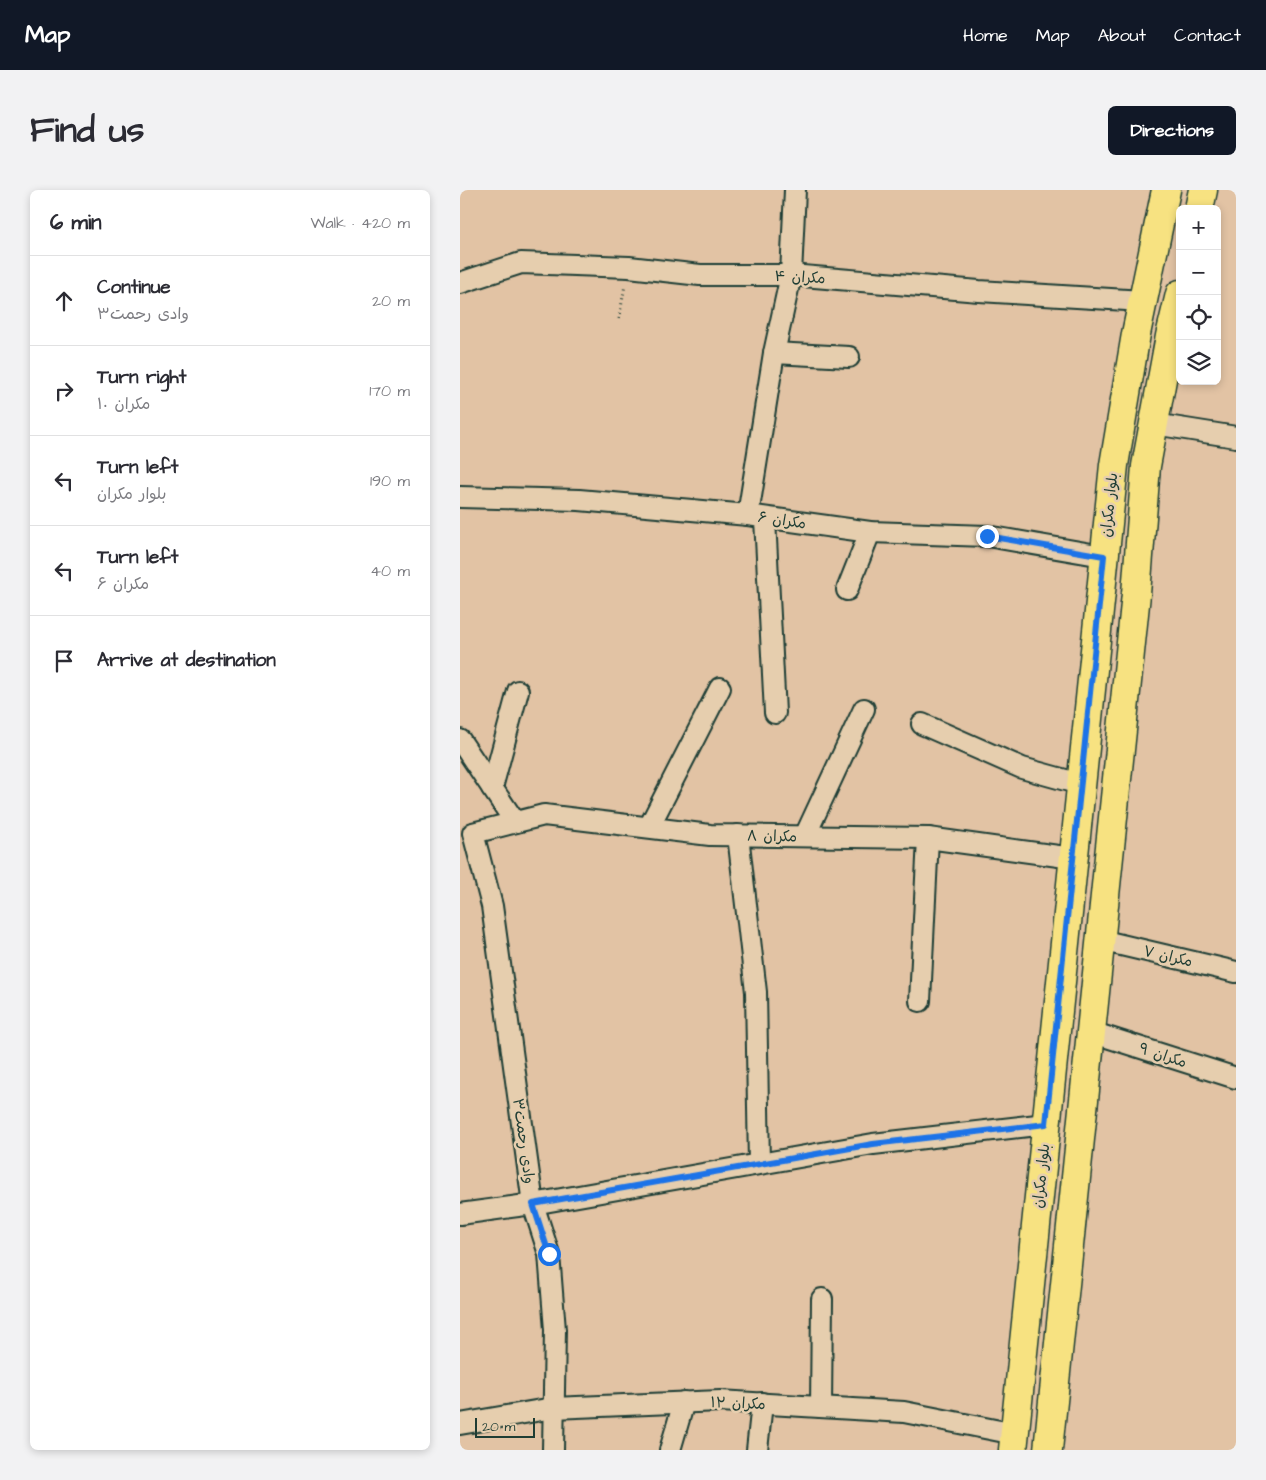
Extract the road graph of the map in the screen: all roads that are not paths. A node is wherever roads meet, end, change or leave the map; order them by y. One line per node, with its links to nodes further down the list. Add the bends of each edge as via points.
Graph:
1 (795, 190): 5 (street)
2 (1166, 190): 8 (main road, بلوار مکران)
3 (1203, 190): 4 (main road)
4 (1200, 205)
5 (791, 275): 6 (street, مکران ۴, via 700,275 521,263); 8 (street, مکران ۴, via 979,291); 9 (street)
6 (460, 283)
7 (1180, 295): 11 (main road)
8 (1142, 300): 16 (main road, بلوار مکران, via 1114,465)
9 (774, 353): 10 (street); 14 (street)
10 (849, 357)
11 (1154, 424): 12 (street); 33 (main road, via 1146,466)
12 (1236, 437)
13 (460, 497): 14 (street, مکران ۶, via 579,500)
14 (757, 517): 15 (street, مکران ۶); 21 (street)
15 (870, 532): 16 (street, مکران ۶, via 987,536); 17 (street)
16 (1104, 556): 24 (main road, بلوار مکران)
17 (847, 590)
18 (720, 688): 27 (street)
19 (518, 691): 25 (street)
20 (864, 709): 30 (street)
21 (775, 712)
22 (922, 724): 24 (street, via 1022,768)
23 (460, 740): 25 (street)
24 (1080, 784): 32 (main road, بلوار مکران)
25 (492, 788): 26 (street)
26 (516, 822): 27 (street, مکران ۸, via 544,815); 28 (street, مکران ۸)
27 (649, 828): 29 (street, مکران ۸)
28 (473, 833): 40 (street, وادی رحمت۳, via 492,906)
29 (738, 835): 30 (street, مکران ۸); 39 (street, via 756,992)
30 (805, 836): 31 (street, مکران ۸)
31 (928, 838): 32 (street, مکران ۸); 35 (street)
32 (1073, 858): 38 (main road, بلوار مکران)
33 (1100, 940): 34 (street, مکران ۷); 36 (main road)
34 (1236, 972)
35 (920, 1001)
36 (1091, 1032): 37 (street, مکران ۹); 52 (main road)
37 (1236, 1078)
38 (1046, 1124): 39 (street, via 873,1144); 48 (main road, بلوار مکران)
39 (759, 1164): 40 (street)
40 (533, 1204): 41 (street); 46 (street, وادی رحمت۳, via 549,1254 554,1330)
41 (460, 1214)
42 (822, 1299): 45 (street)
43 (684, 1402): 44 (street, مکران ۱۲); 46 (street, مکران ۱۲); 50 (street)
44 (762, 1404): 45 (street, مکران ۱۲); 51 (street)
45 (821, 1407): 48 (street, مکران ۱۲, via 904,1412)
46 (553, 1408): 47 (street, مکران ۱۲); 49 (street, وادی رحمت۳)
47 (460, 1424)
48 (1014, 1442)
49 (553, 1450)
50 (670, 1450)
51 (757, 1450)
52 (1048, 1450)

